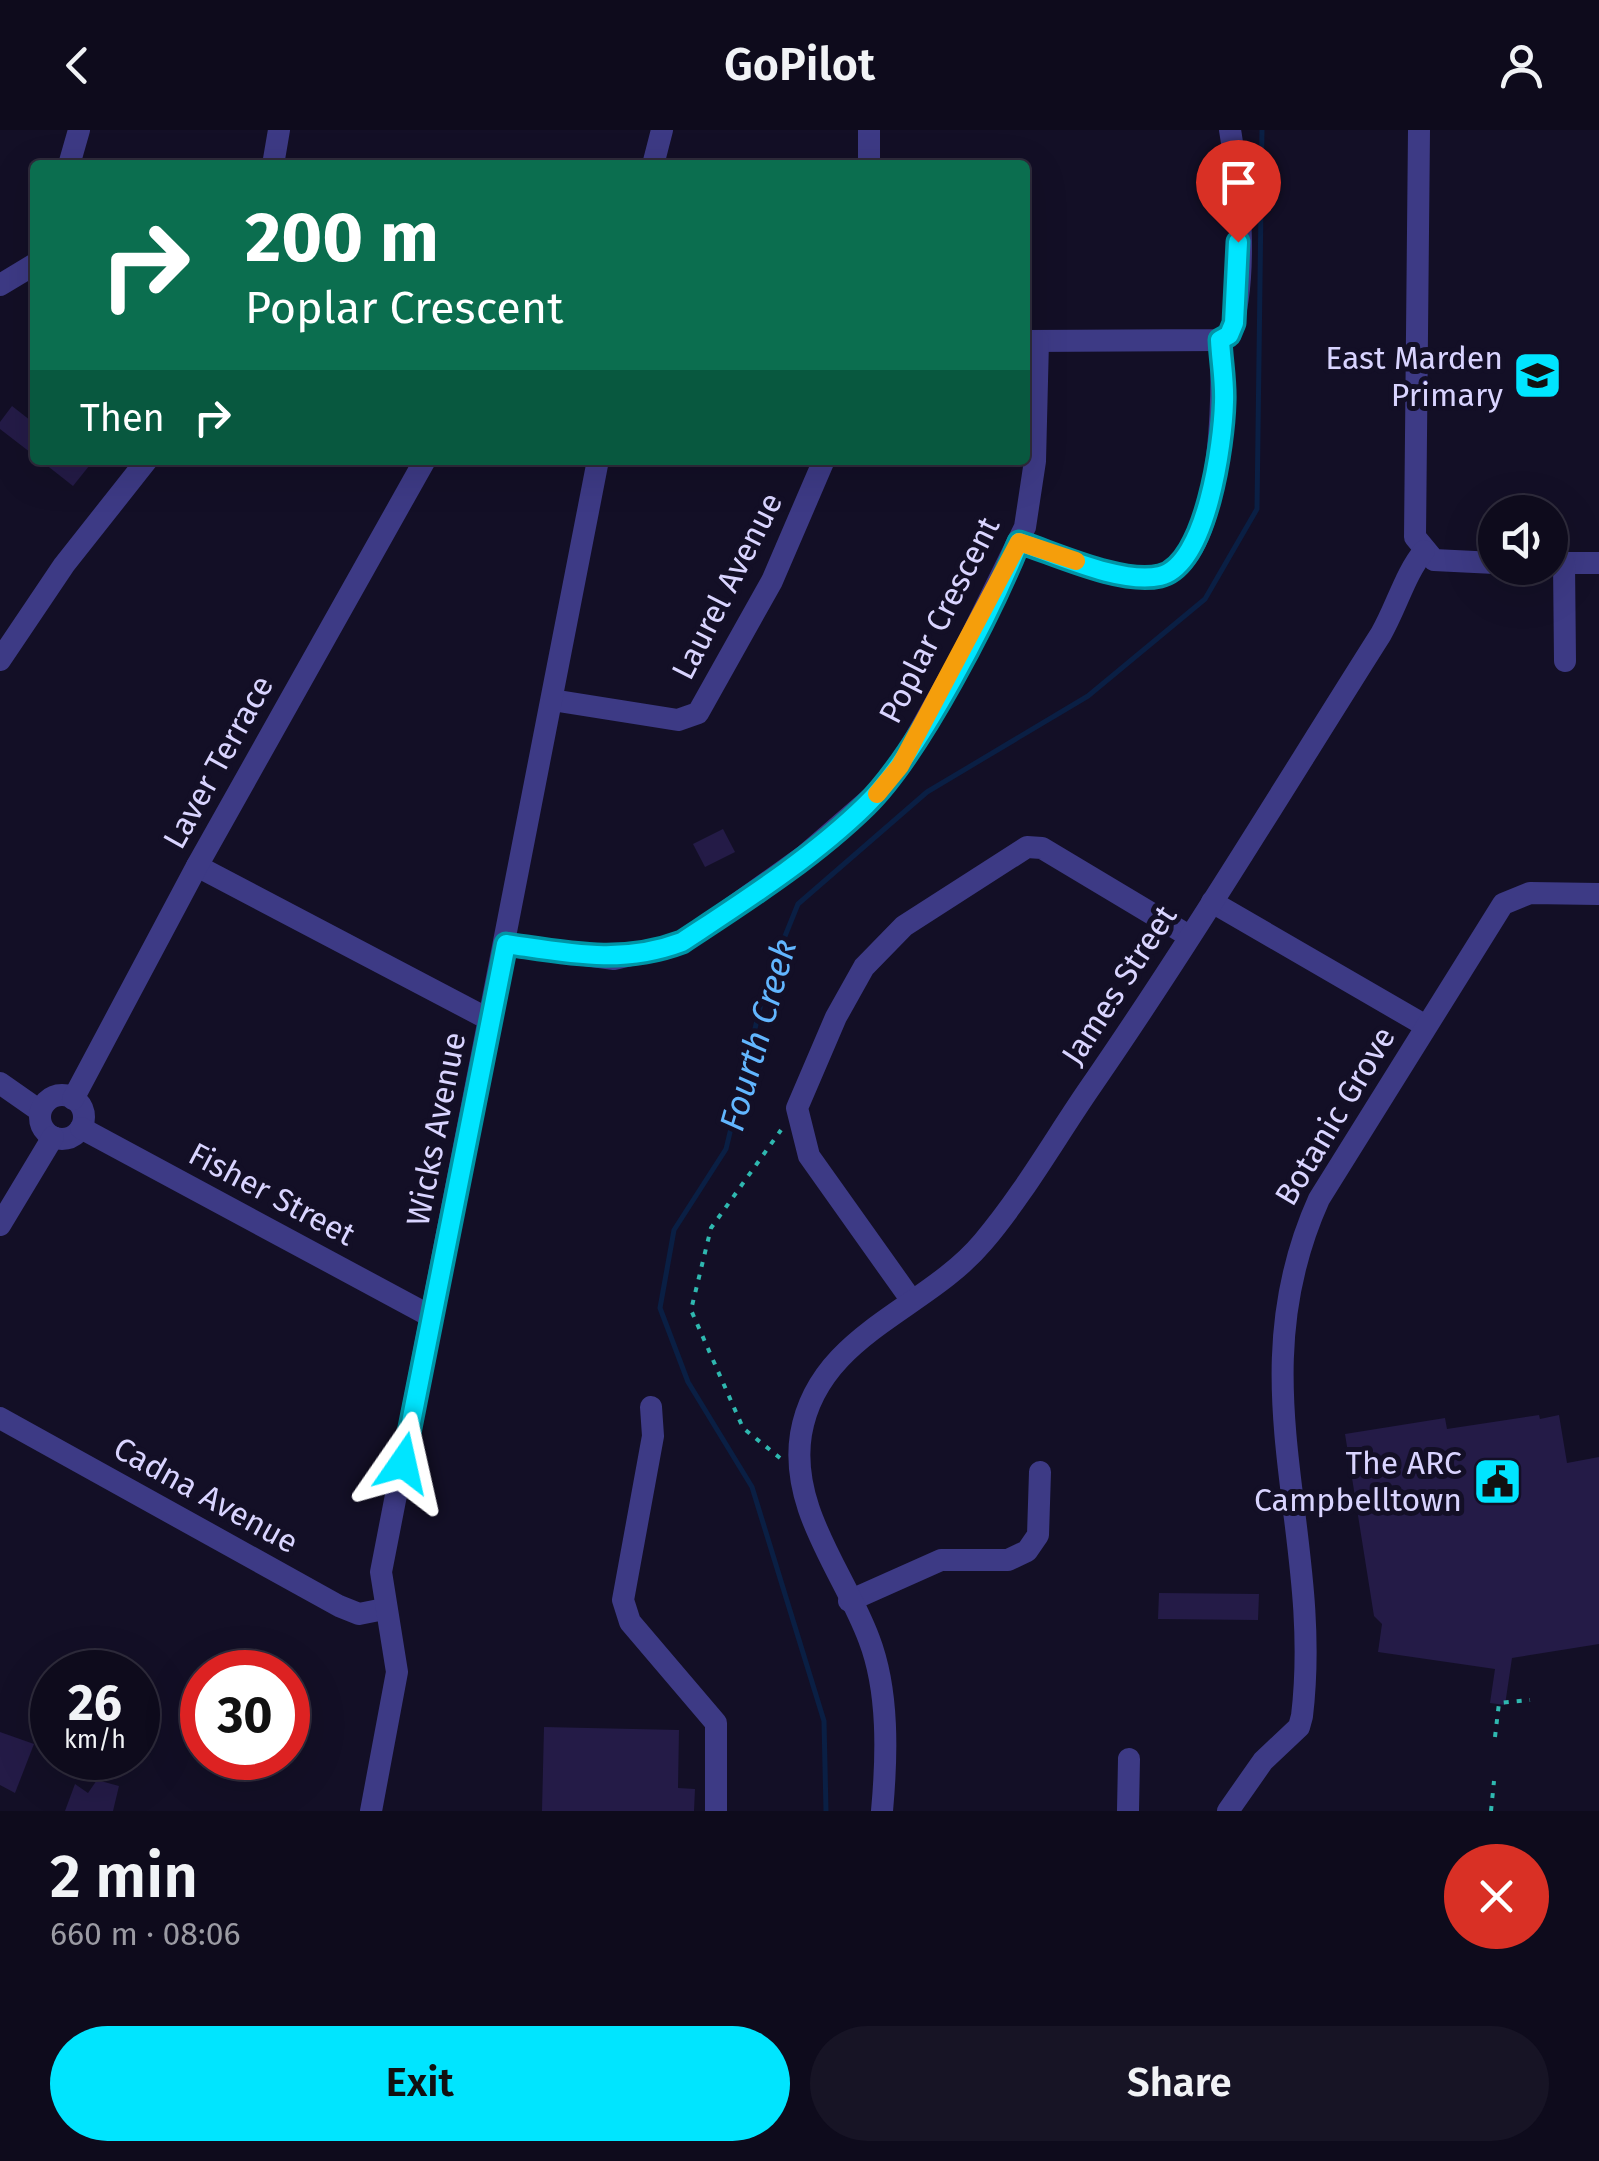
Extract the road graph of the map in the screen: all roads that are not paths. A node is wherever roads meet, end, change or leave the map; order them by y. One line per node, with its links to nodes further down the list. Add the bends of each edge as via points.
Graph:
1 (79, 130): 7 (street)
2 (279, 130): 8 (street)
3 (662, 130): 9 (street)
4 (869, 130): 10 (street)
5 (1230, 130): 13 (street, via 1238,277 1234,323)
6 (1420, 130): 20 (street, via 1415,524)
7 (70, 160)
8 (274, 160)
9 (653, 160)
10 (870, 160)
11 (30, 267): 12 (street)
12 (0, 285)
13 (1220, 340): 14 (street); 19 (street, via 1225,400 1219,458 1202,523 1174,570 1159,577 1112,573)
14 (1032, 341): 19 (street, Poplar Crescent, via 1035,462)
15 (143, 465): 25 (street)
16 (423, 465): 28 (street, Laver Terrace)
17 (594, 465): 27 (street, Wicks Avenue)
18 (822, 465): 27 (street, Laurel Avenue, via 772,581 698,713 678,720)
19 (1019, 542): 32 (street, Poplar Crescent, via 900,766 864,808 804,856 664,949 614,959)
20 (1424, 551): 21 (street, via 1434,560); 30 (street, James Street, via 1381,634)
21 (1478, 563)
22 (1568, 563): 23 (street)
23 (1599, 563)
24 (1559, 585): 26 (street)
25 (0, 660)
26 (1565, 661)
27 (552, 700): 32 (street, Wicks Avenue)
28 (197, 866): 33 (street); 36 (street, Laver Terrace)
29 (1599, 894): 34 (street, Botanic Grove, via 1521,894 1504,904)
30 (1212, 902): 31 (street, James Street); 34 (street)
31 (1189, 936): 41 (street, James Street, via 985,1240); 41 (street, via 1042,848 1013,852 904,926 864,967 797,1108 809,1156)
32 (506, 944): 33 (street, Wicks Avenue)
33 (490, 1020): 42 (street, Wicks Avenue)
34 (1426, 1026): 53 (street, Botanic Grove, via 1319,1198 1293,1268 1284,1324 1282,1424 1304,1603 1304,1704 1299,1727 1263,1761)
35 (0, 1083): 37 (street)
36 (73, 1098): 37 (street, via 52,1096); 38 (street, via 84,1115)
37 (40, 1111): 39 (street, via 43,1129)
38 (81, 1128): 39 (street, via 70,1138); 42 (street, Fisher Street)
39 (53, 1137): 40 (street)
40 (0, 1225)
41 (912, 1300): 46 (street, James Street, via 830,1366 808,1406 798,1474)
42 (432, 1318): 47 (street, Wicks Avenue, via 381,1572)
43 (651, 1407): 50 (street, via 654,1436 623,1600 630,1622 716,1723)
44 (0, 1418): 47 (street, Cadna Avenue, via 338,1606 359,1614)
45 (1040, 1472): 46 (street, via 1038,1535 1027,1551 1008,1560 941,1560)
46 (849, 1601): 51 (street, via 878,1669)
47 (384, 1609): 49 (street, Wicks Avenue, via 397,1672)
48 (1129, 1760): 52 (street)
49 (371, 1811)
50 (716, 1811)
51 (882, 1811)
52 (1128, 1811)
53 (1228, 1811)

